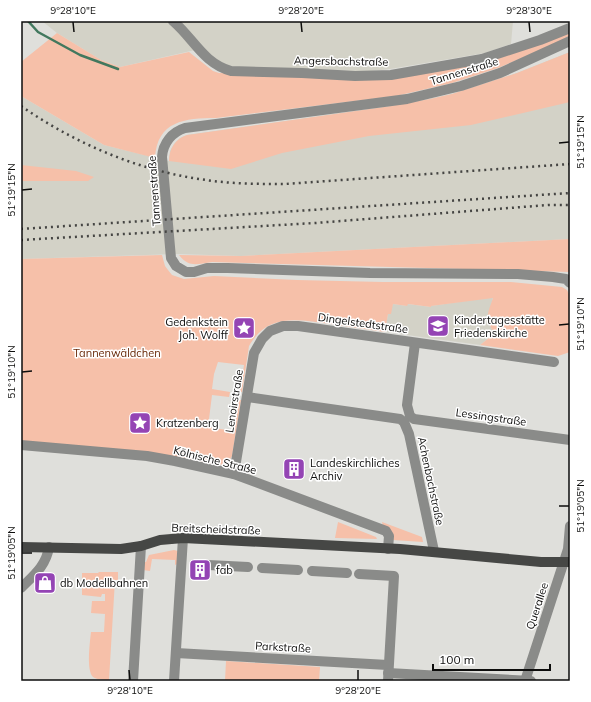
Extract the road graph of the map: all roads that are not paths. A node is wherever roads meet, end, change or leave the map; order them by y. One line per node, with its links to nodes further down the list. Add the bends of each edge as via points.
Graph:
1 (173, 21): 2 (street, Angersbachstraße, via 199,51 222,69 354,76 391,75 482,58)
2 (570, 28)
3 (570, 41): 4 (street, Tannenstraße, via 500,73 407,100 185,128 174,134 166,142 163,150 170,255 172,261 182,270 190,272 207,268 228,268 370,273 518,274)
4 (568, 281)
5 (265, 335): 6 (street, Dingelstedtstraße, via 276,328 289,325); 8 (street, Lenoirstraße, via 254,353)
6 (415, 343): 7 (street, Dingelstedtstraße); 9 (street, Lessingstraße, via 407,405 410,416 414,419)
7 (554, 362)
8 (247, 397): 11 (street, Lenoirstraße); 18 (street, Achenbachstraße, via 394,417 404,422 409,434)
9 (570, 440)
10 (21, 445): 11 (street, Kölnische Straße, via 147,456)
11 (234, 474): 17 (street, Kölnische Straße, via 386,531 389,536)
12 (570, 526): 19 (street, Querallee)
13 (182, 538): 14 (main road, Breitscheidstraße, via 160,540); 17 (main road, Breitscheidstraße); 20 (street)
14 (141, 546): 16 (main road, Breitscheidstraße); 32 (street)
15 (21, 547): 16 (main road, Breitscheidstraße)
16 (49, 548): 29 (street, via 44,564)
17 (388, 549): 18 (main road)
18 (434, 551): 19 (main road, via 540,562)
19 (567, 562): 34 (street, Querallee)
20 (181, 564): 21 (street); 30 (street)
21 (192, 564)
22 (208, 565): 23 (street)
23 (248, 567)
24 (262, 568): 25 (street)
25 (298, 570)
26 (312, 571): 27 (street)
27 (347, 573)
28 (359, 574): 31 (street, via 394,576)
29 (21, 588)
30 (176, 653): 31 (street, Parkstraße); 33 (street)
31 (388, 673): 34 (street, Parkstraße)
32 (133, 681)
33 (174, 681)
34 (526, 681): 35 (street, Parkstraße)
35 (531, 681)

